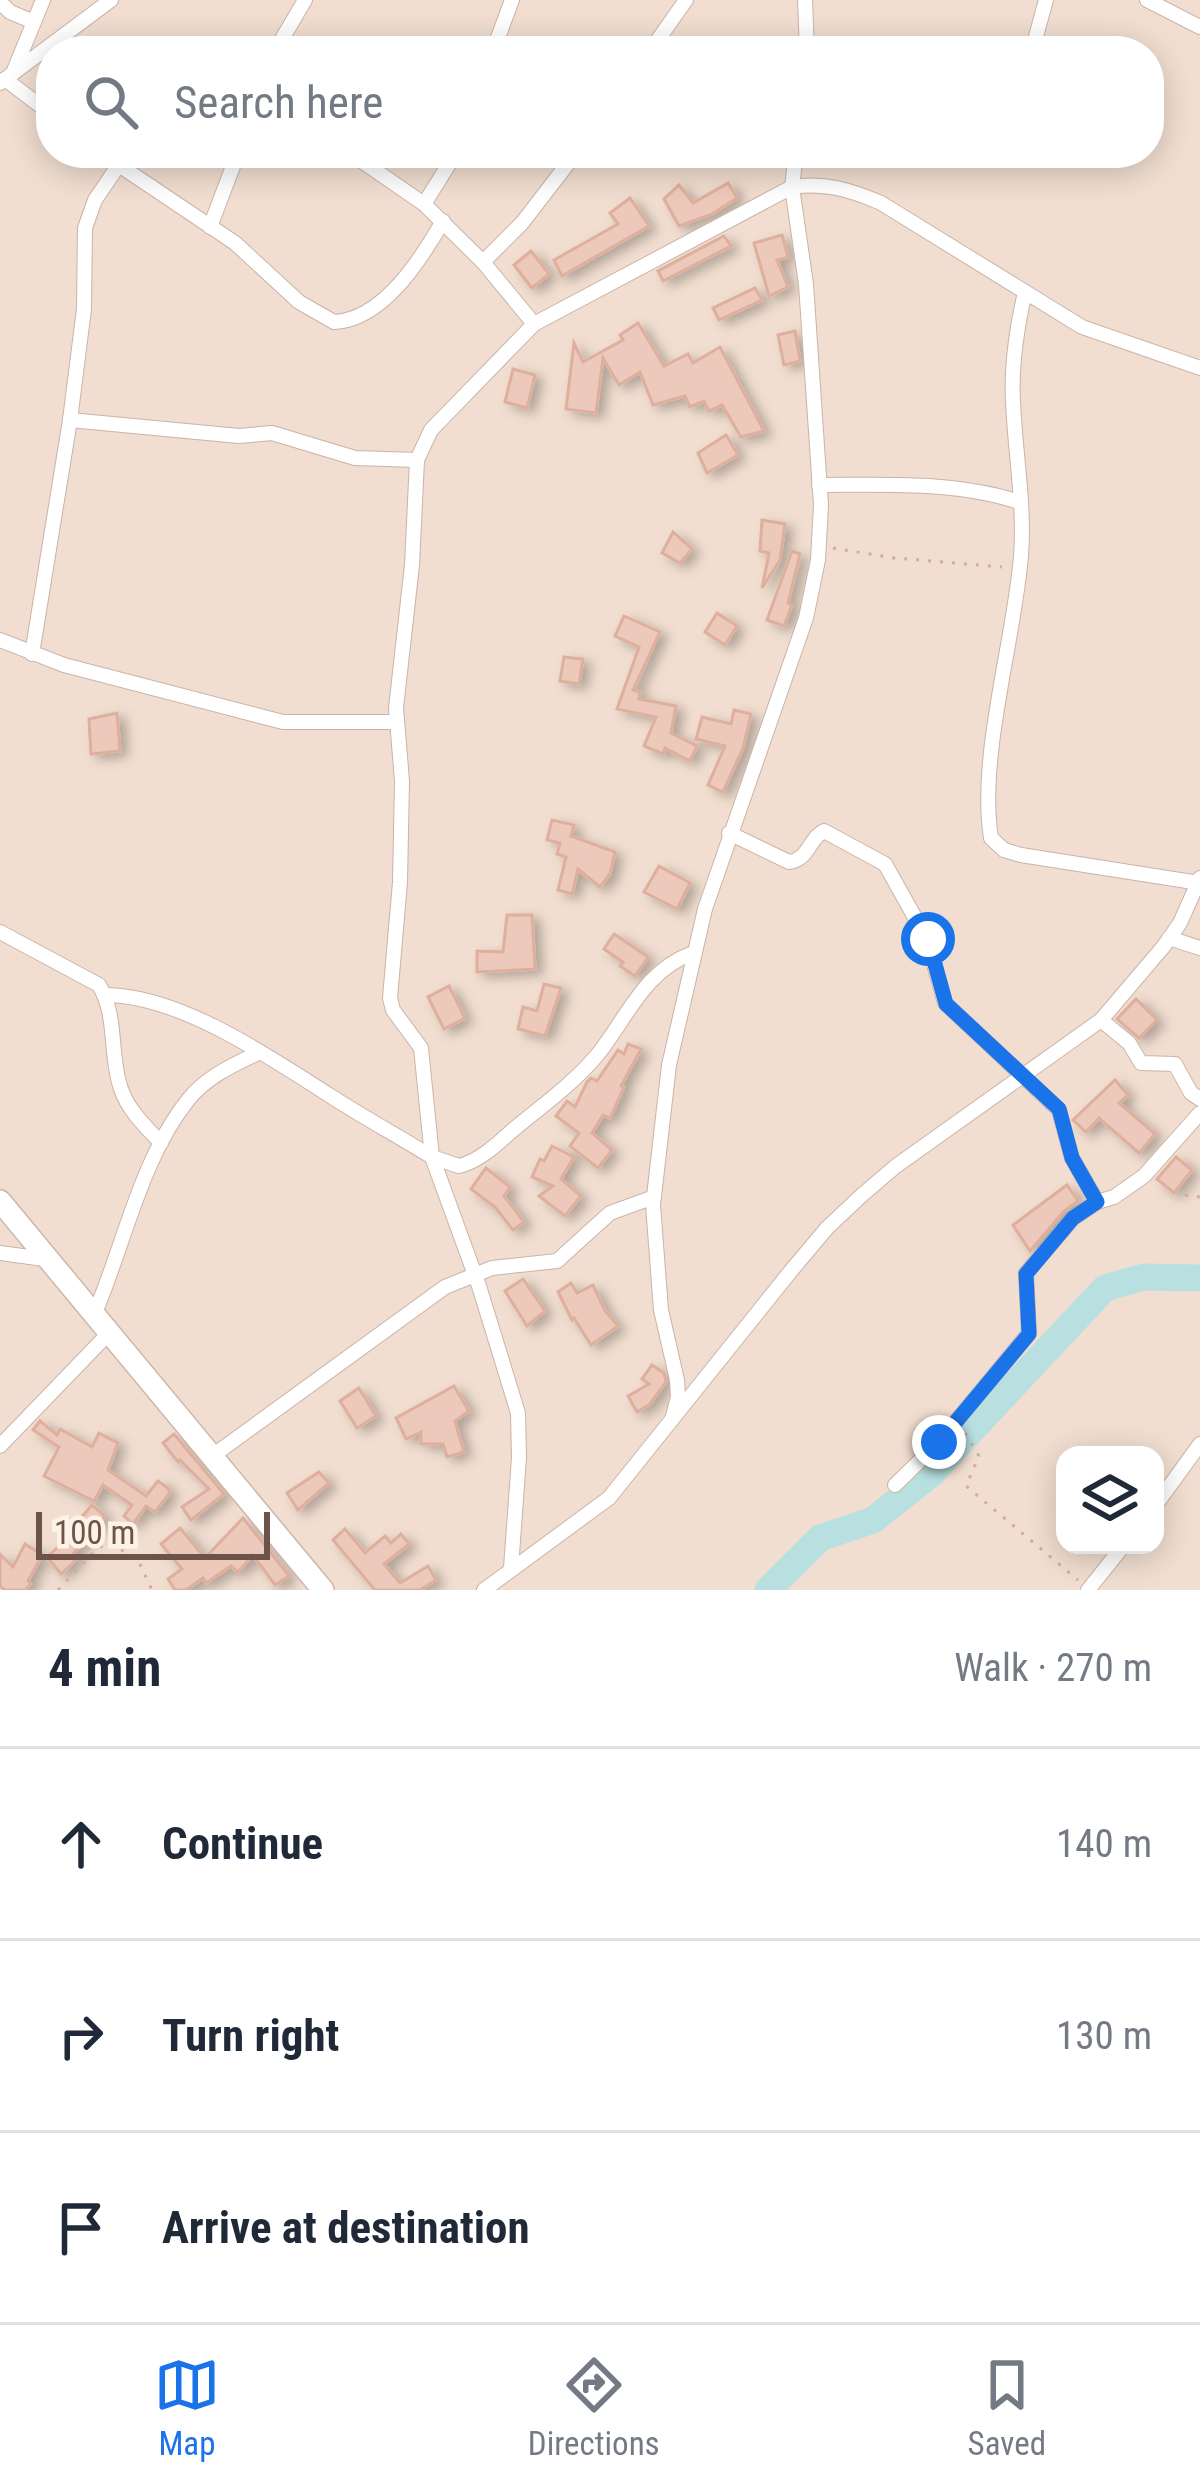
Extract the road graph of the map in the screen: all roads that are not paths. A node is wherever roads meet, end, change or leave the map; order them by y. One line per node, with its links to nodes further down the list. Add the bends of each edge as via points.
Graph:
1 (43, 0): 10 (street)
2 (111, 0): 12 (street)
3 (305, 0): 13 (street)
4 (512, 0): 14 (street)
5 (686, 0): 15 (street)
6 (805, 0): 16 (street)
7 (1046, 0): 17 (street)
8 (1147, 0): 11 (street)
9 (0, 2): 10 (street)
10 (34, 22): 19 (street)
11 (1200, 27)
12 (63, 36)
13 (284, 36)
14 (499, 36)
15 (661, 36)
16 (806, 36)
17 (1036, 36)
18 (36, 56): 19 (street)
19 (6, 79): 20 (street)
20 (36, 102)
21 (117, 168): 36 (street, via 85,229)
22 (121, 168): 31 (street)
23 (232, 168): 31 (street)
24 (372, 168): 29 (street)
25 (447, 168): 29 (street)
26 (564, 168): 32 (street)
27 (794, 168): 28 (street)
28 (792, 187): 33 (street, via 830,186 881,203); 34 (street); 38 (street)
29 (424, 204): 30 (street)
30 (442, 221): 31 (street, via 405,278 358,316 334,322); 32 (street)
31 (210, 227)
32 (483, 262): 34 (street)
33 (1025, 292): 35 (street, via 1082,327); 39 (street, via 1012,398)
34 (533, 324): 37 (street, via 431,430)
35 (1200, 368)
36 (70, 420): 37 (street, via 272,433 355,458); 41 (street)
37 (417, 460): 42 (street)
38 (819, 485): 39 (street, via 943,488); 43 (street, via 806,618)
39 (1019, 502): 44 (street, via 991,838 1021,855)
40 (0, 640): 41 (street)
41 (32, 654): 42 (street, via 283,722)
42 (397, 722): 56 (street, via 400,882 390,998 422,1048)
43 (729, 833): 48 (street); 52 (street, via 790,862 819,832 829,832 886,864 928,939 946,1004)
44 (1199, 881): 46 (street)
45 (0, 932): 49 (street, via 88,977)
46 (1169, 938): 47 (street); 50 (street)
47 (1200, 948)
48 (693, 953): 56 (street, via 662,969 586,1066 497,1143 466,1165); 57 (street, via 669,1065)
49 (105, 995): 51 (street, via 152,1001); 55 (street, via 121,1089)
50 (1101, 1020): 52 (street); 53 (street, via 1141,1063 1175,1064)
51 (259, 1053): 55 (street, via 211,1078); 56 (street)
52 (1025, 1074): 59 (street, via 1059,1109 1072,1158); 64 (street, via 896,1166 827,1228)
53 (1200, 1099)
54 (1200, 1113): 59 (street, via 1144,1176)
55 (161, 1143): 63 (street)
56 (432, 1157): 62 (street)
57 (654, 1197): 62 (street, via 610,1213 557,1262); 64 (street, via 661,1310 678,1397)
58 (0, 1202): 61 (street)
59 (1097, 1202): 68 (street, via 1026,1274 1029,1334)
60 (0, 1253): 61 (street)
61 (44, 1259): 63 (street)
62 (474, 1275): 67 (street, via 407,1313); 71 (street, via 518,1412)
63 (102, 1324): 66 (street); 67 (street)
64 (672, 1420): 71 (street, via 609,1498)
65 (1200, 1444): 69 (street)
66 (0, 1446)
67 (211, 1457): 72 (street)
68 (895, 1485)
69 (1164, 1494)
70 (1117, 1554): 74 (street)
71 (511, 1568): 73 (street)
72 (322, 1590)
73 (484, 1590)
74 (1088, 1590)

